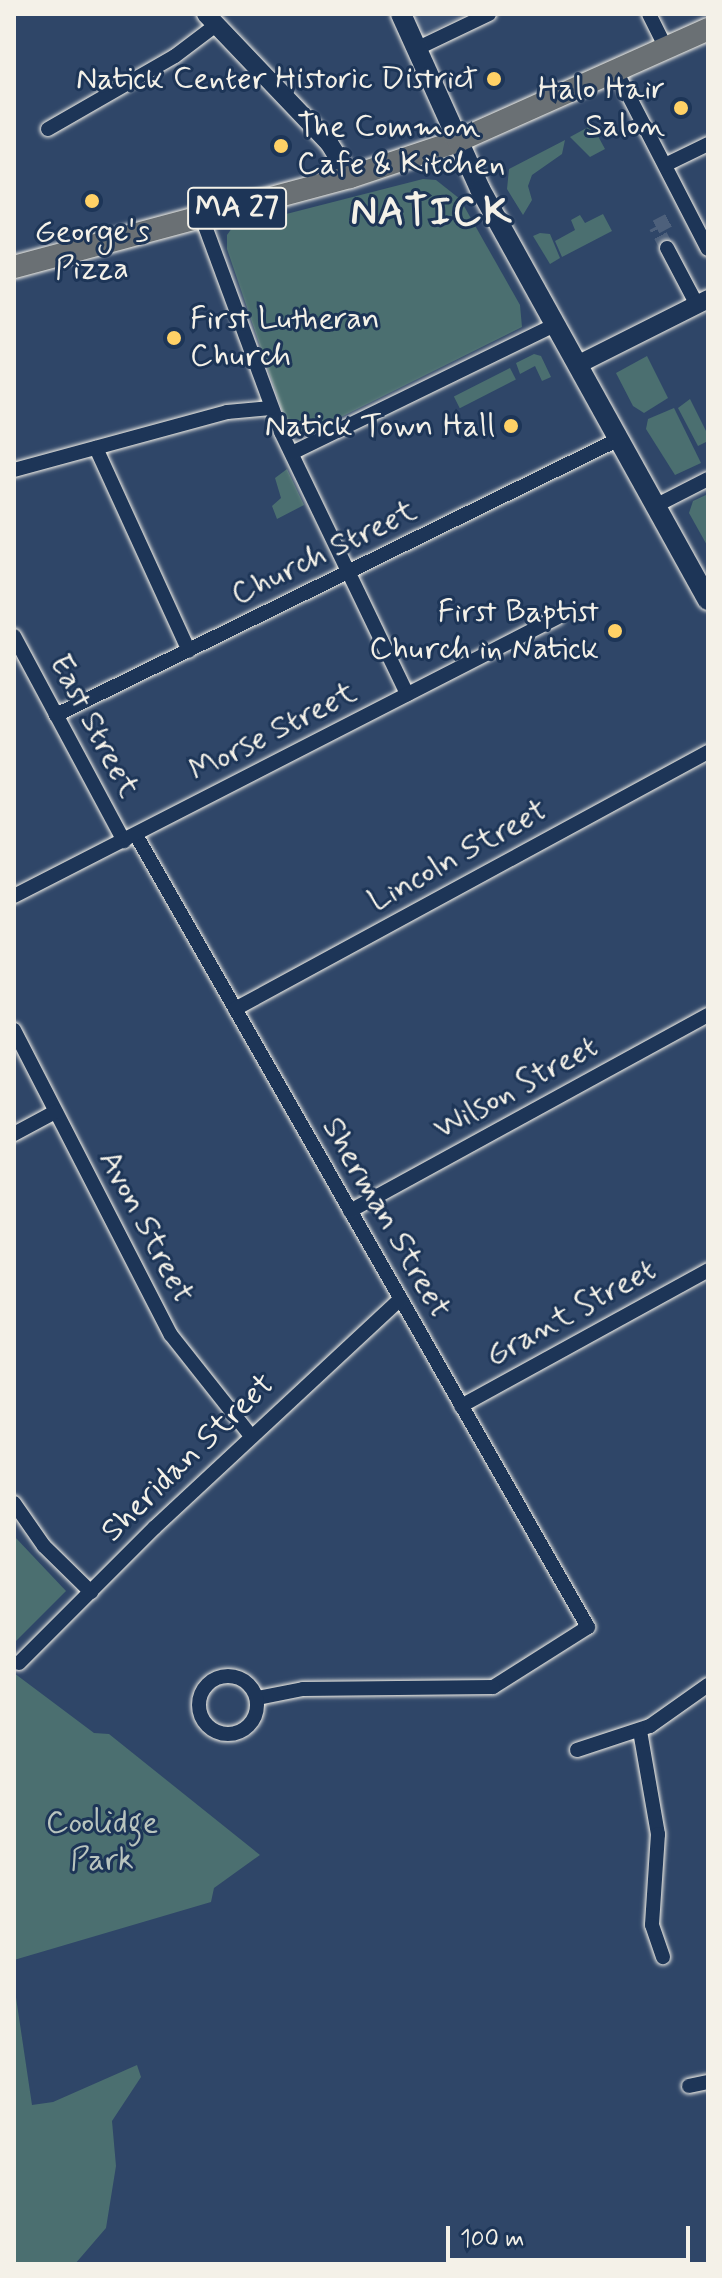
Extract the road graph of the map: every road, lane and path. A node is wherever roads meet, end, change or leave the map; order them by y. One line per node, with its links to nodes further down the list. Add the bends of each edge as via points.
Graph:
1 (401, 14): 6 (main road)
2 (489, 14): 6 (street)
3 (649, 14): 7 (street)
4 (211, 19): 9 (street, via 175,56); 13 (street, via 329,143)
5 (708, 29): 7 (main road, MA 27)
6 (416, 49): 10 (main road)
7 (667, 50): 8 (main road, MA 27)
8 (617, 73): 10 (main road, MA 27); 12 (street)
9 (48, 129)
10 (458, 141): 13 (main road, MA 27); 21 (main road)
11 (708, 144): 12 (street)
12 (665, 165): 14 (street)
13 (350, 177): 15 (main road, MA 27)
14 (686, 207): 16 (street); 18 (street)
15 (202, 218): 19 (main road, MA 27); 23 (street)
16 (673, 218)
17 (667, 248): 20 (street)
18 (708, 249)
19 (14, 267)
20 (702, 302): 22 (street)
21 (555, 325): 22 (main road); 26 (street)
22 (577, 365): 24 (main road)
23 (271, 408): 25 (street, via 227,412); 26 (street)
24 (617, 440): 29 (main road); 30 (street, Church Street)
25 (96, 448): 27 (street); 34 (street)
26 (292, 453): 30 (street)
27 (14, 470)
28 (708, 479): 29 (street)
29 (655, 506): 31 (main road)
30 (348, 572): 34 (street, Church Street); 35 (street)
31 (708, 600)
32 (558, 617): 35 (street, Morse Street)
33 (14, 636): 36 (street, East Street)
34 (189, 651): 36 (street, Church Street)
35 (407, 694): 38 (street, Morse Street)
36 (56, 715): 38 (street, East Street)
37 (708, 752): 40 (street, Lincoln Street)
38 (130, 838): 39 (street, Morse Street); 40 (street, Sherman Street)
39 (14, 896)
40 (235, 1009): 45 (street, Sherman Street)
41 (708, 1015): 45 (street, Wilson Street)
42 (14, 1030): 43 (street, Avon Street)
43 (55, 1112): 44 (street); 49 (street, Avon Street, via 171,1335)
44 (14, 1134)
45 (350, 1211): 47 (street, Sherman Street)
46 (708, 1270): 48 (street, Grant Street)
47 (400, 1299): 48 (street, Sherman Street); 49 (street, Sheridan Street)
48 (461, 1406): 54 (street, Sherman Street, via 588,1627 493,1687 303,1689)
49 (251, 1436): 51 (street, Sheridan Street)
50 (14, 1503): 51 (street, via 44,1546)
51 (91, 1592): 52 (street, Sheridan Street)
52 (19, 1663)
53 (708, 1685): 55 (street)
54 (257, 1698): 54 (street, via 246,1682 217,1677 204,1687 199,1711 211,1729 239,1733 256,1715)
55 (640, 1731): 56 (street); 57 (street, via 658,1834 652,1925)
56 (577, 1750)
57 (663, 1957)
58 (708, 2082): 59 (street)
59 (689, 2086)

